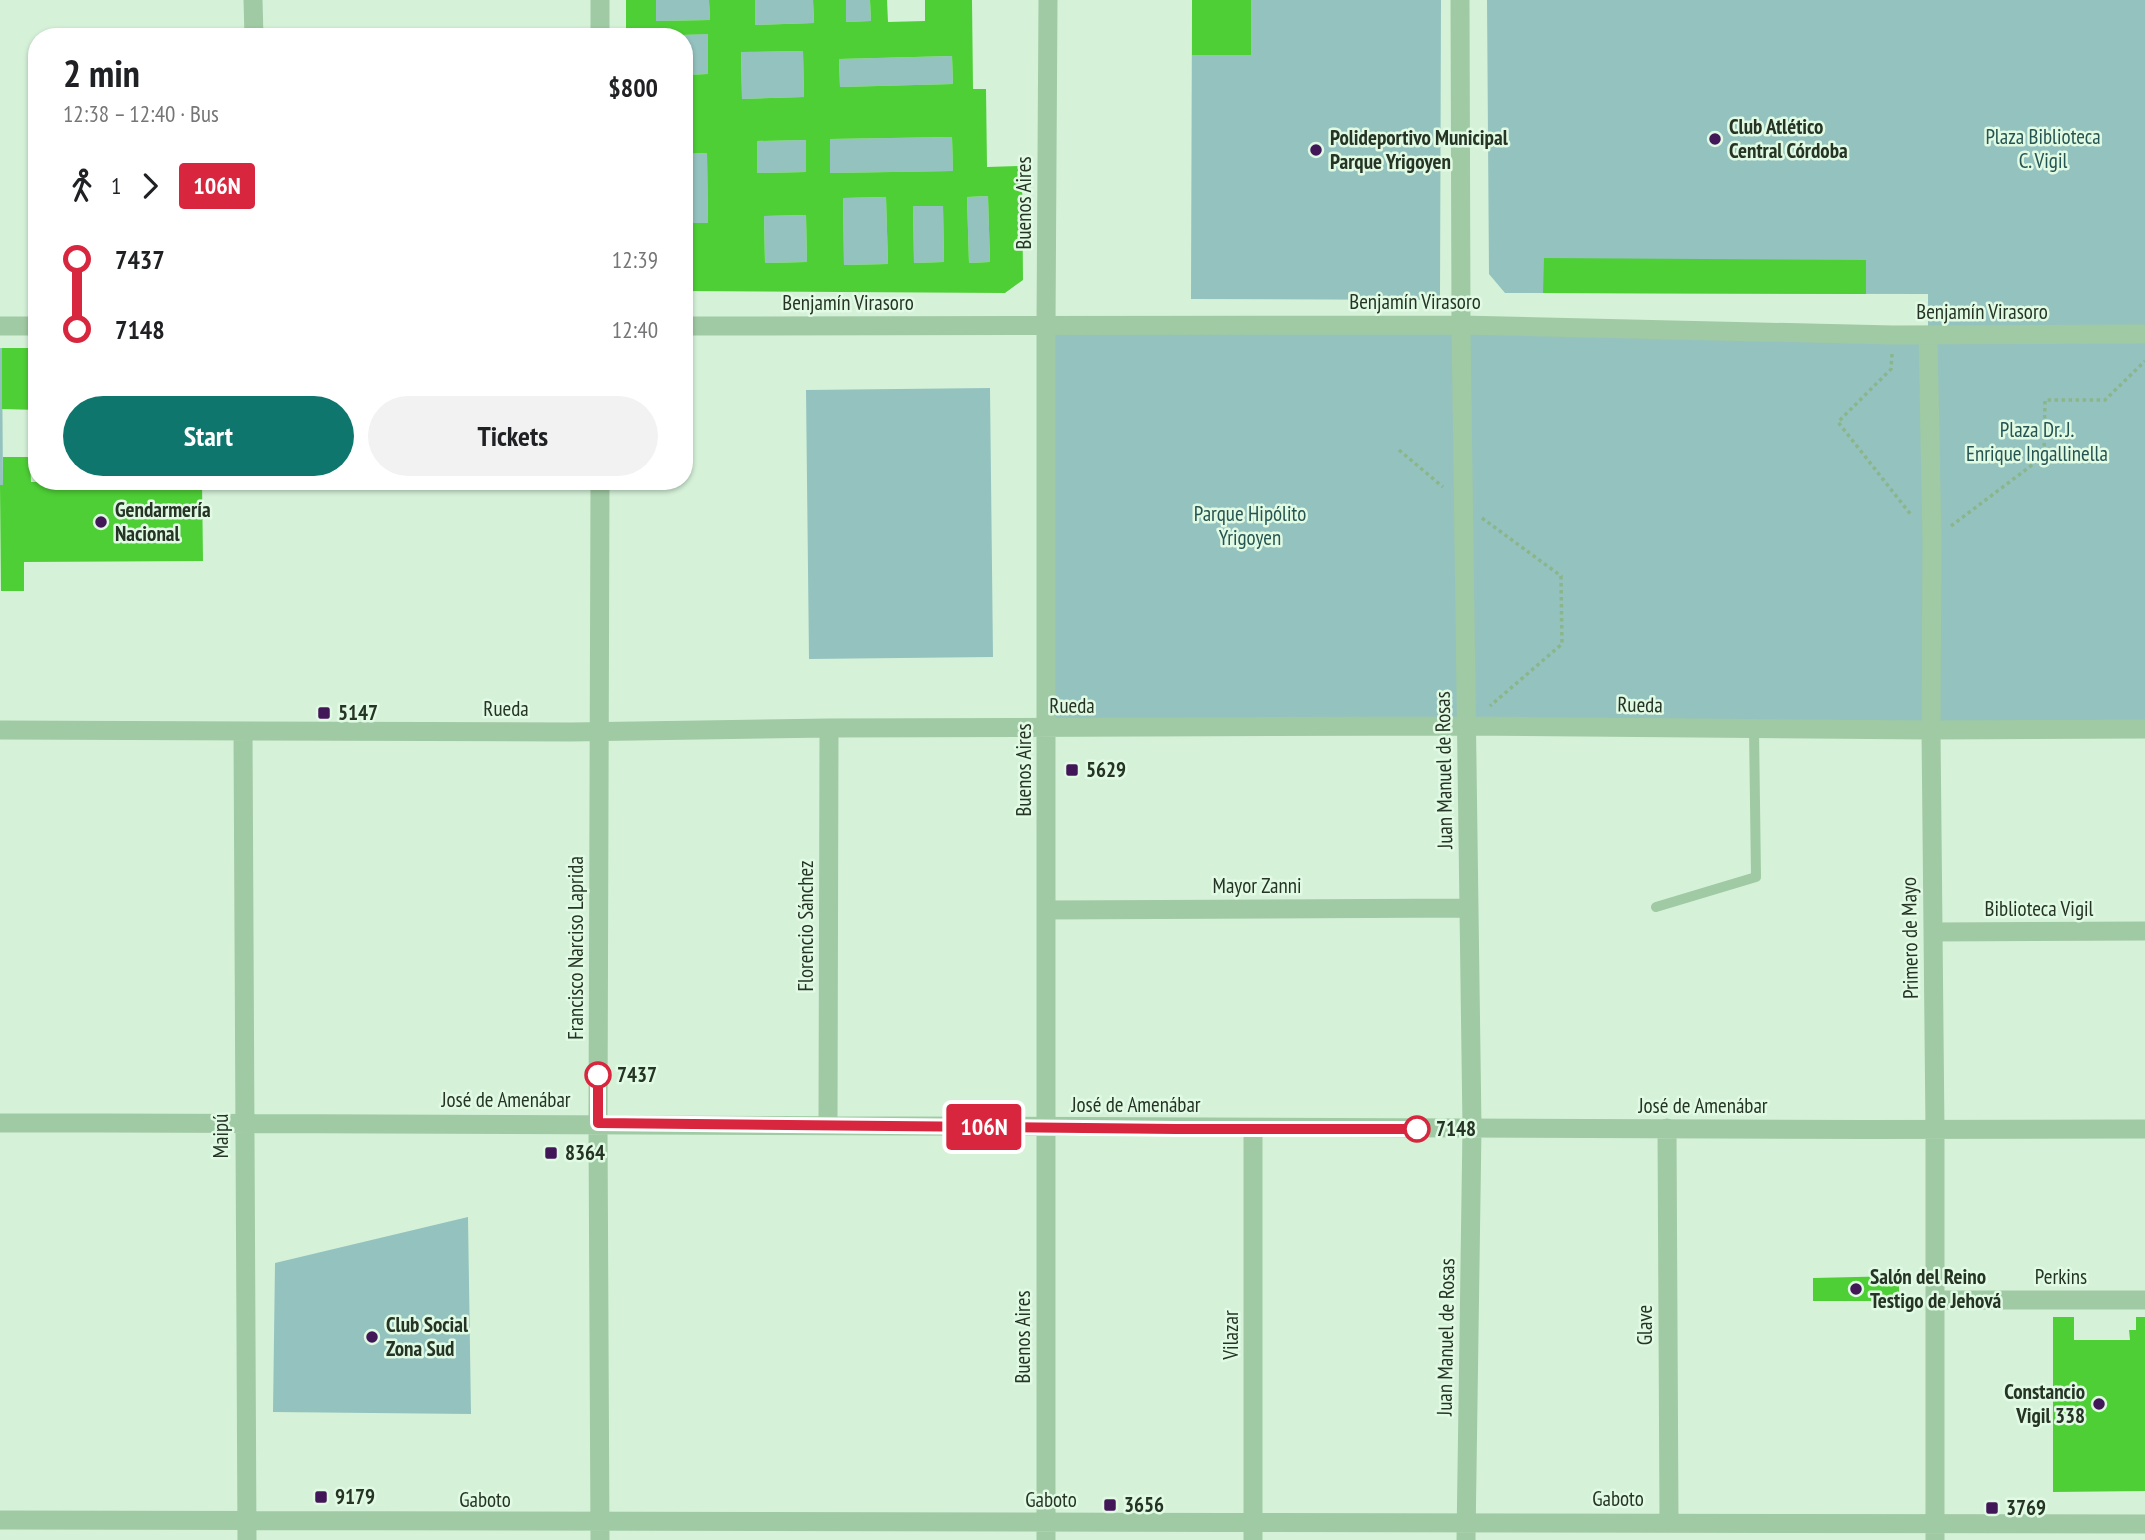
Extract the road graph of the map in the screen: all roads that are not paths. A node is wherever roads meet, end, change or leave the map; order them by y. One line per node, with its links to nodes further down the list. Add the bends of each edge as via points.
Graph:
1 (253, 0): 5 (street)
2 (600, 0): 6 (street)
3 (1048, 0): 11 (street, Buenos Aires)
4 (1460, 0): 7 (street, Juan Manuel de Rosas)
5 (254, 28)
6 (600, 28)
7 (1461, 325): 11 (street, Benjamín Virasoro); 13 (street, Benjamín Virasoro); 15 (street, Juan Manuel de Rosas)
8 (0, 326): 9 (street)
9 (28, 326)
10 (693, 326): 11 (street, Benjamín Virasoro)
11 (1046, 326): 17 (street, Buenos Aires)
12 (2145, 334): 13 (street, Benjamín Virasoro)
13 (1928, 335): 21 (street, Primero de Mayo)
14 (600, 490): 23 (street, Francisco Narciso Laprida)
15 (1467, 726): 17 (street, Rueda); 18 (street, Rueda); 25 (street, Juan Manuel de Rosas)
16 (829, 728): 17 (street, Rueda); 23 (street, Rueda); 32 (street, Florencio Sánchez)
17 (1047, 729): 26 (street, Buenos Aires)
18 (1754, 729): 21 (street, Rueda); 24 (lane, via 1756,877)
19 (2145, 729): 21 (street, Rueda)
20 (0, 730): 22 (street, Rueda)
21 (1931, 730): 28 (street, Primero de Mayo)
22 (243, 731): 23 (street, Rueda); 29 (street, Maipú)
23 (600, 732): 31 (street, Francisco Narciso Laprida)
24 (1656, 907)
25 (1468, 908): 26 (street, Mayor Zanni); 34 (street, Juan Manuel de Rosas)
26 (1046, 909): 33 (street, Buenos Aires)
27 (2145, 931): 28 (street, Biblioteca Vigil)
28 (1933, 932): 38 (street, Primero de Mayo)
29 (244, 1122): 30 (street, José de Amenábar); 31 (street, José de Amenábar); 44 (street, Maipú)
30 (0, 1123)
31 (598, 1123): 32 (street, José de Amenábar); 47 (street, Francisco Narciso Laprida)
32 (828, 1125): 33 (street, José de Amenábar)
33 (1046, 1128): 36 (street, José de Amenábar); 45 (street, Buenos Aires)
34 (1472, 1128): 35 (street, José de Amenábar); 36 (street, José de Amenábar); 48 (street, Juan Manuel de Rosas)
35 (1667, 1128): 38 (street, José de Amenábar); 42 (street, Glave)
36 (1254, 1129): 46 (street, Vilazar)
37 (2145, 1129): 38 (street, José de Amenábar)
38 (1935, 1130): 39 (street, Primero de Mayo)
39 (1935, 1300): 40 (street, Perkins); 49 (street, Primero de Mayo)
40 (2145, 1300)
41 (0, 1520): 44 (street, Gaboto)
42 (1668, 1521): 48 (street, Gaboto); 49 (street, Gaboto)
43 (2145, 1524): 49 (street, Gaboto)
44 (247, 1531): 47 (street, Gaboto)
45 (1046, 1531): 46 (street, Gaboto); 47 (street, Gaboto)
46 (1253, 1531): 48 (street, Gaboto)
47 (600, 1532)
48 (1466, 1532)
49 (1935, 1532)

